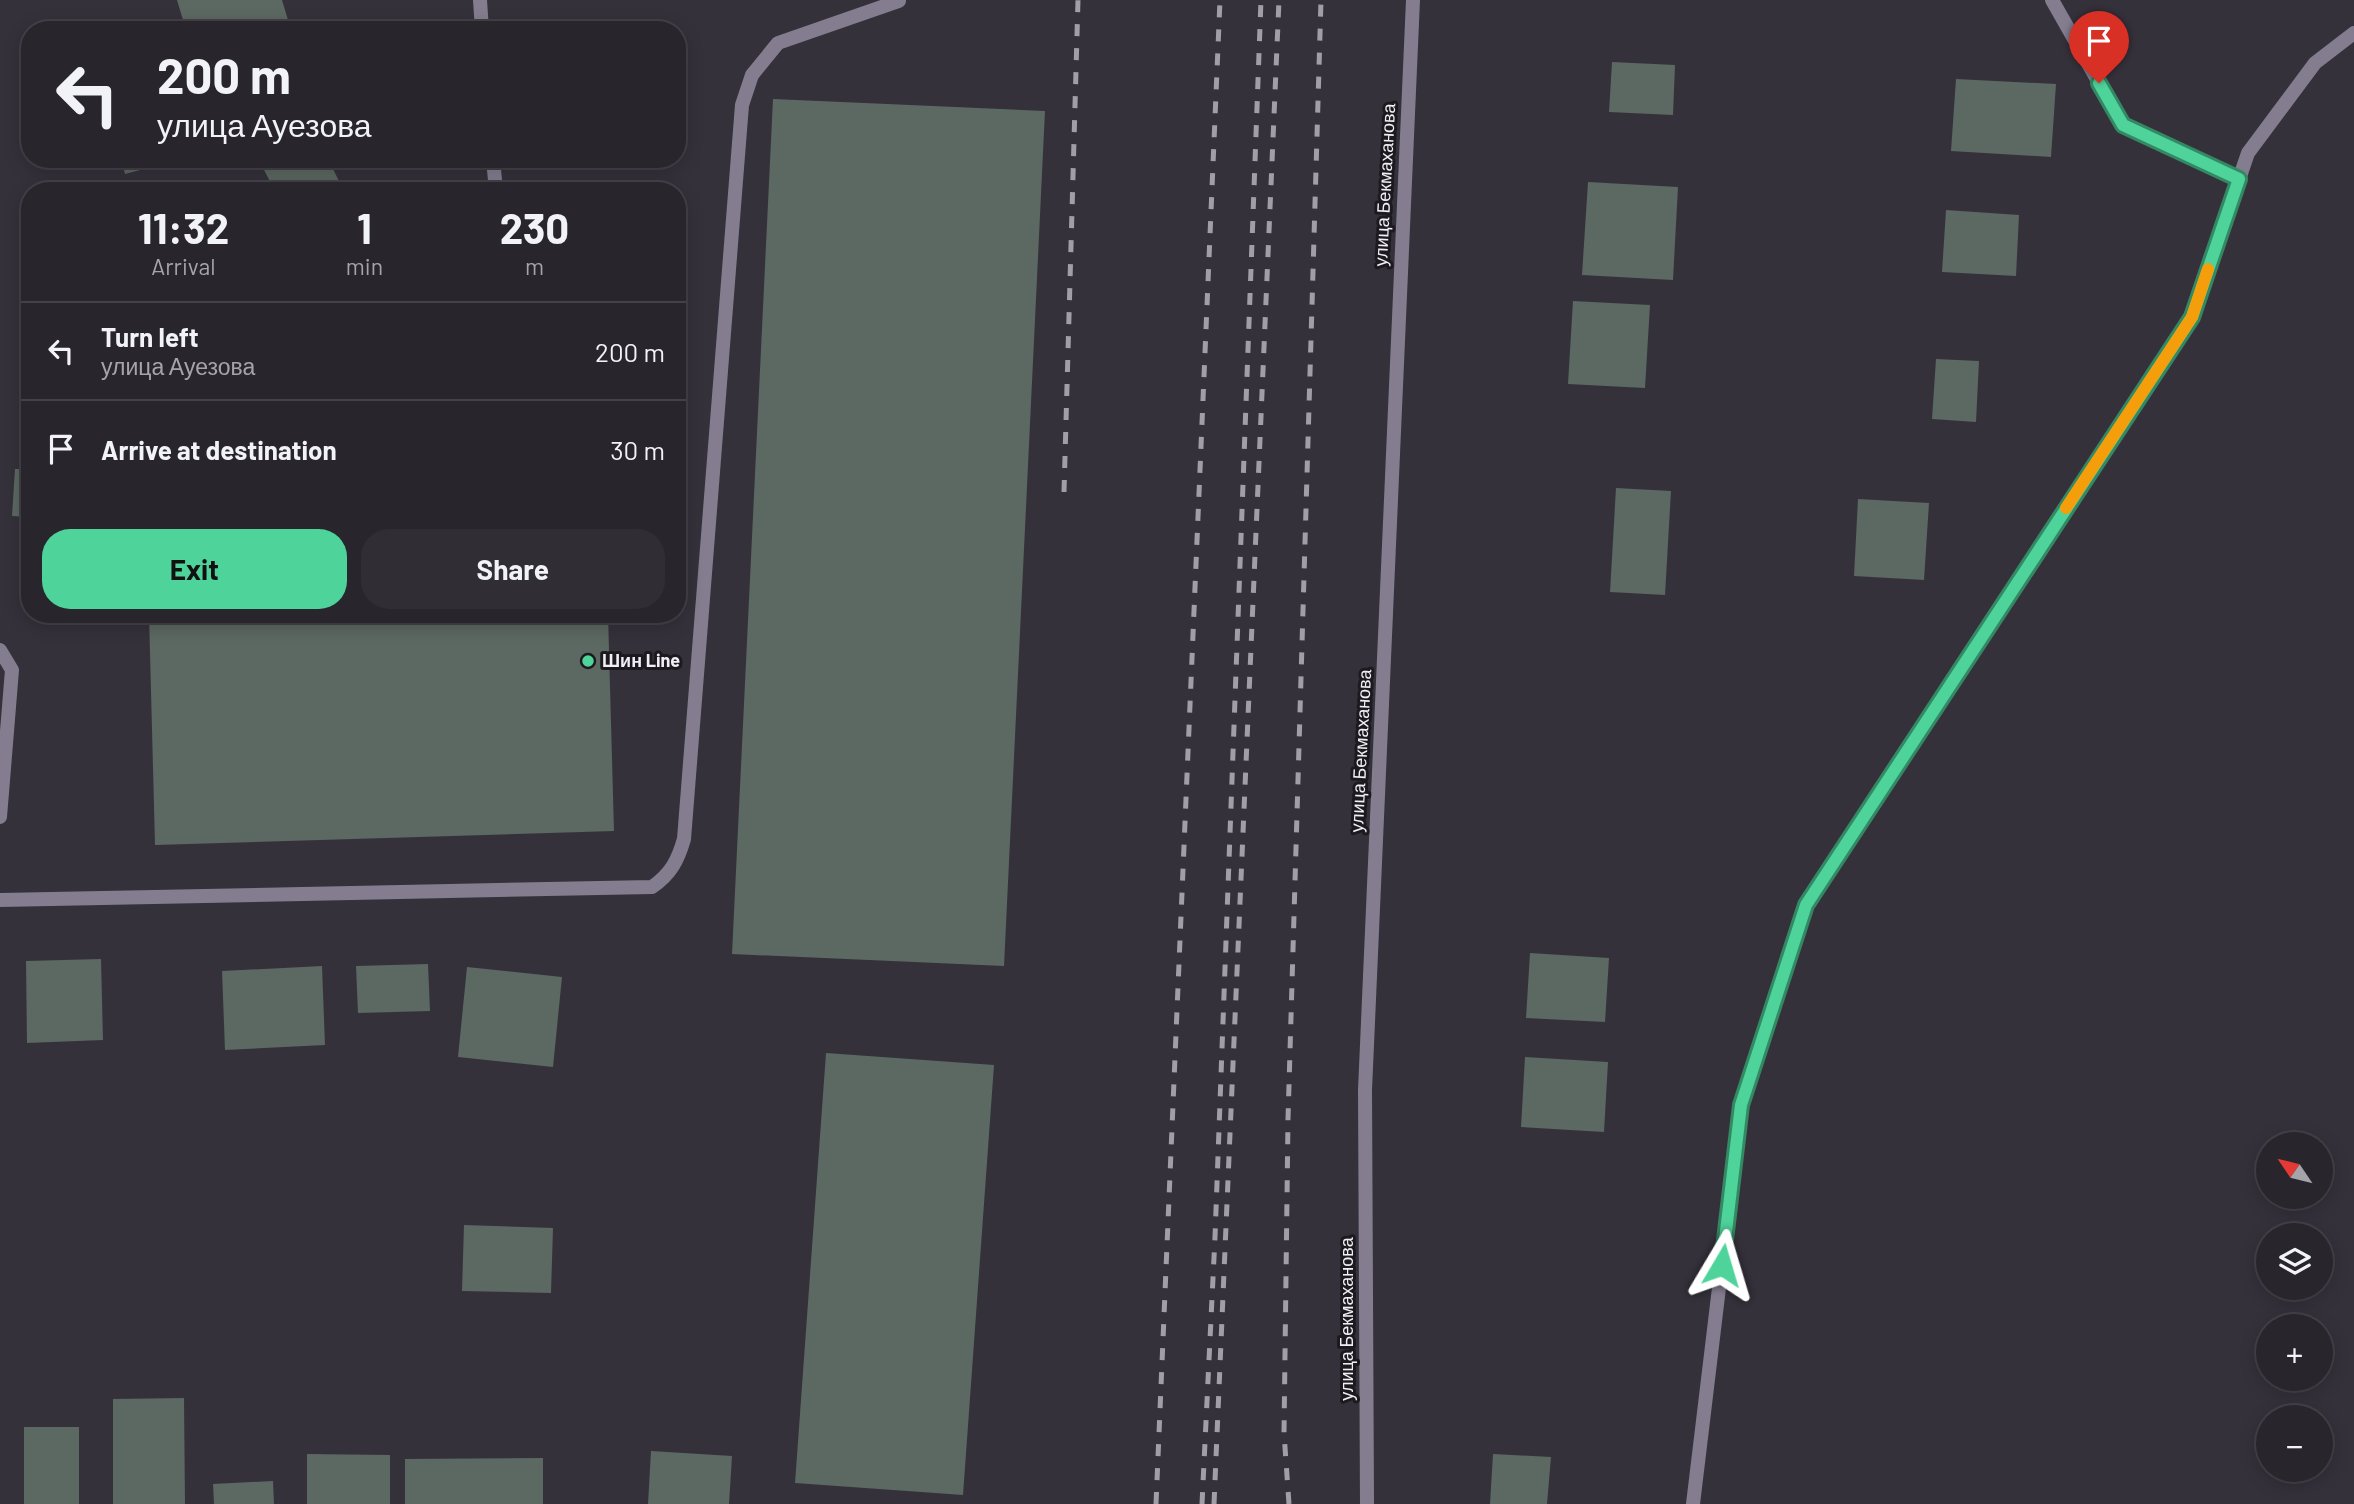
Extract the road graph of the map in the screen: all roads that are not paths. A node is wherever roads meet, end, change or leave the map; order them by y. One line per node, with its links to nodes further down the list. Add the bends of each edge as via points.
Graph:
1 (480, 0): 5 (street)
2 (1413, 0): 11 (street, улица Бекмаханова, via 1365,1090)
3 (2052, 0): 7 (street, via 2123,125)
4 (899, 1): 10 (street, via 778,43 752,75 742,106 684,839 677,862 665,878 652,887)
5 (481, 21)
6 (2354, 33): 7 (street, via 2315,63 2248,153)
7 (2239, 179): 12 (street, via 2192,317 1806,905 1741,1105)
8 (0, 650): 9 (street, via 12,670)
9 (0, 817)
10 (0, 900)
11 (1367, 1504)
12 (1693, 1504)

